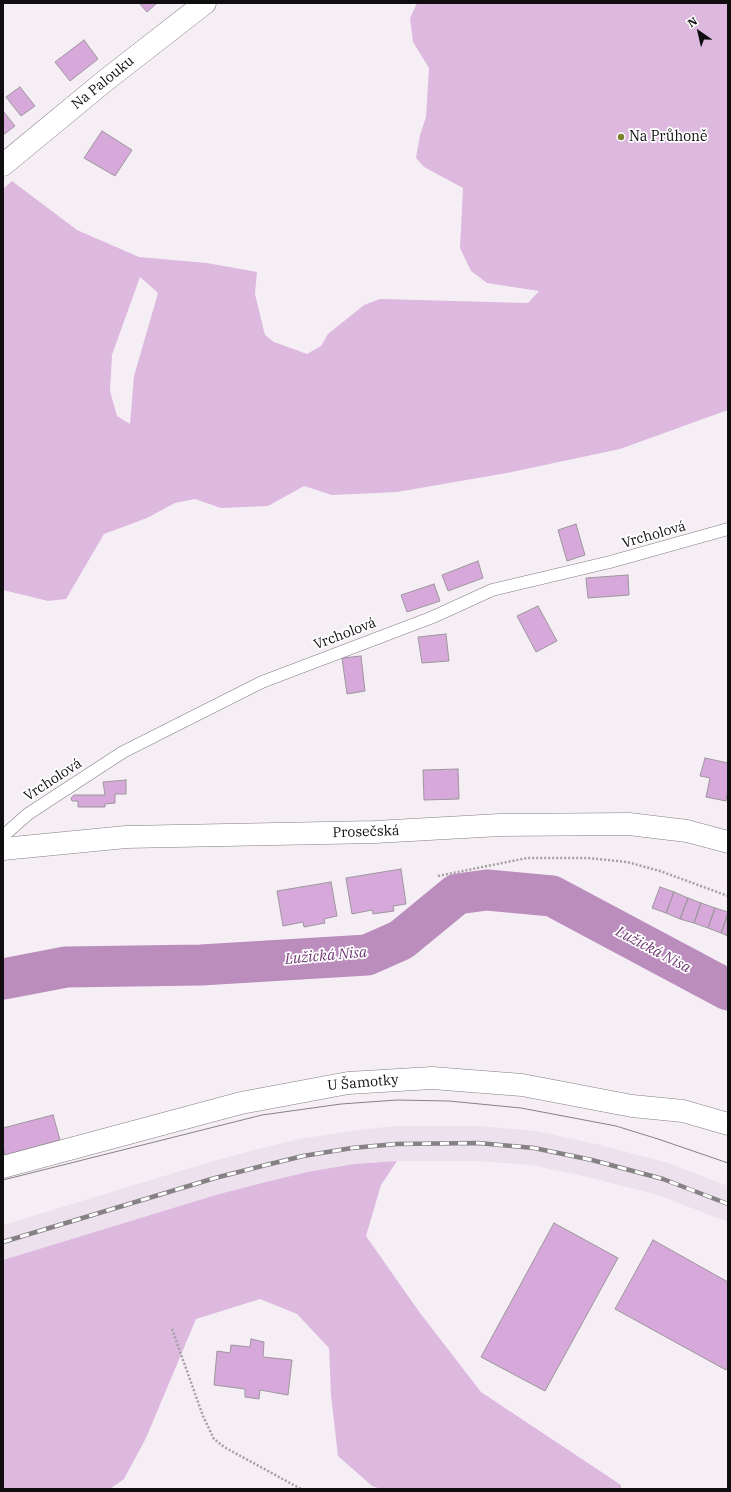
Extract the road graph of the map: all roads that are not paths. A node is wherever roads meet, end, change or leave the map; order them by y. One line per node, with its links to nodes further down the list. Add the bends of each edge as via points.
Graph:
1 (205, 3): 2 (street, Na Palouku)
2 (3, 165)
3 (728, 529): 4 (lane, Vrcholová, via 610,562 492,590 433,616 262,682 123,752 28,814)
4 (3, 836)
5 (728, 842): 6 (street, Prosečská, via 687,831 629,824 500,825 375,832 126,837)
6 (3, 849)
7 (728, 1124): 8 (street, U Šamotky, via 683,1111 632,1106 522,1085 432,1078 348,1083 241,1103)
8 (3, 1167)

